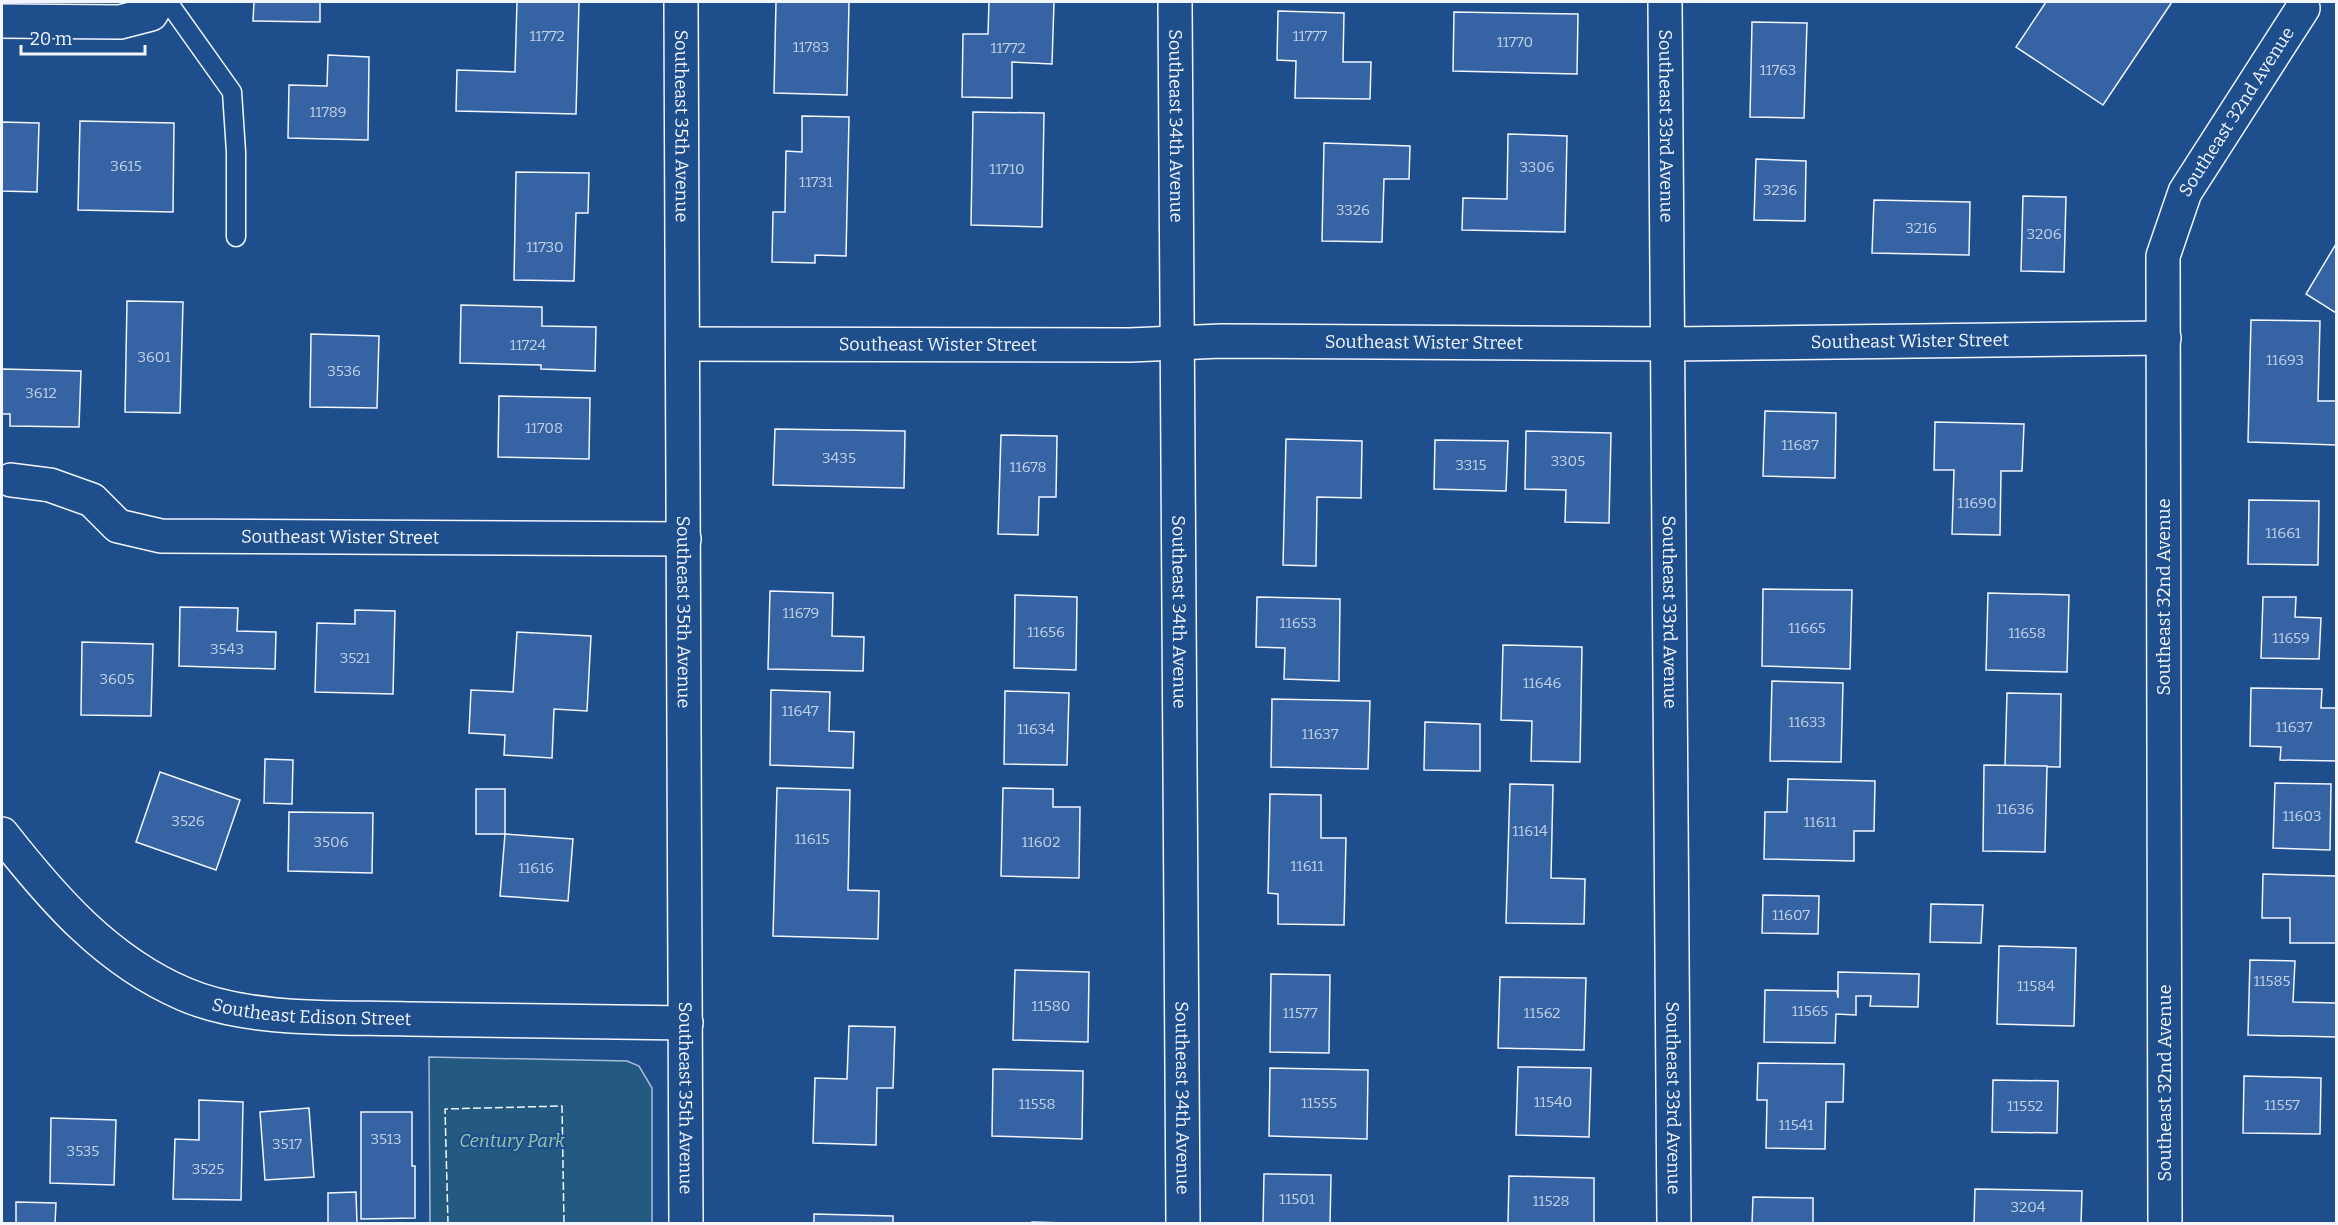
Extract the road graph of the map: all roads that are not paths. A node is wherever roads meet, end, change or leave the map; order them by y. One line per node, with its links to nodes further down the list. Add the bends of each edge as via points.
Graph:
1 (681, 2): 10 (street, Southeast 35th Avenue)
2 (1175, 2): 9 (street, Southeast 34th Avenue)
3 (1665, 2): 11 (street, Southeast 33rd Avenue)
4 (159, 6): 6 (street, via 120,22); 7 (lane, via 232,92)
5 (2303, 8): 8 (street, Southeast 32nd Avenue, via 2185,192 2163,256)
6 (2, 21)
7 (236, 237)
8 (2164, 338): 11 (street, Southeast Wister Street); 19 (street, Southeast 32nd Avenue)
9 (1178, 343): 10 (street, Southeast Wister Street); 11 (street, Southeast Wister Street); 17 (street, Southeast 34th Avenue)
10 (683, 344): 13 (street, Southeast 35th Avenue)
11 (1669, 344): 18 (street, Southeast 33rd Avenue)
12 (11, 480): 13 (street, Southeast Wister Street, via 50,484 92,500 118,526 161,536)
13 (684, 539): 15 (street, Southeast 35th Avenue)
14 (2, 834): 15 (street, Southeast Edison Street, via 68,913 122,959 176,991 227,1008 335,1017)
15 (686, 1023): 16 (street, Southeast 35th Avenue)
16 (686, 1224)
17 (1183, 1224)
18 (1674, 1224)
19 (2165, 1224)

